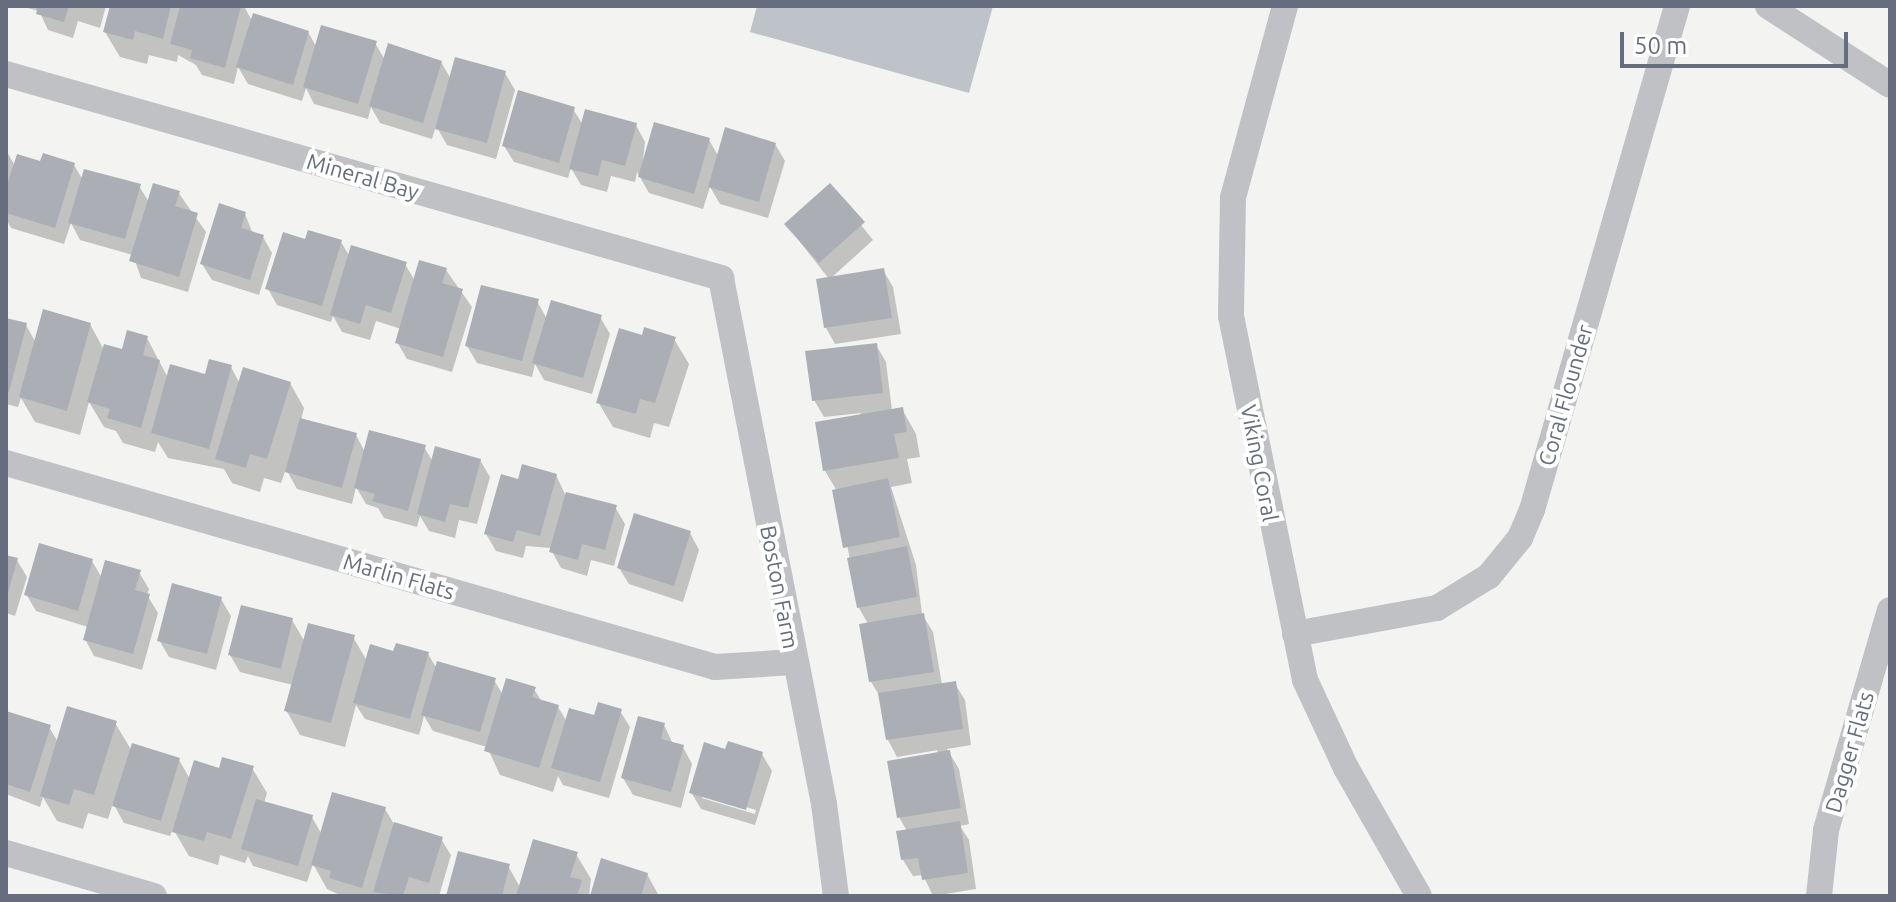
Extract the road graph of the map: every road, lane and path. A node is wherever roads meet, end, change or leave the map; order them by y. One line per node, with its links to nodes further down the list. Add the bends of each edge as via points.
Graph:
1 (1285, 6): 9 (street, Viking Coral, via 1233,198 1228,286)
2 (1677, 6): 9 (street, Coral Flounder, via 1520,538 1489,576 1437,608)
3 (1768, 6): 5 (street)
4 (6, 74): 6 (street, Mineral Bay)
5 (1890, 85)
6 (721, 278): 10 (street, Boston Farm)
7 (6, 463): 10 (street, Marlin Flats, via 715,667)
8 (1890, 610): 15 (street, Dagger Flats, via 1826,830)
9 (1295, 634): 14 (street, Viking Coral, via 1305,680 1323,724)
10 (794, 662): 13 (street, Boston Farm, via 824,804)
11 (6, 853): 12 (street)
12 (154, 896)
13 (836, 896)
14 (1419, 896)
15 (1819, 896)

